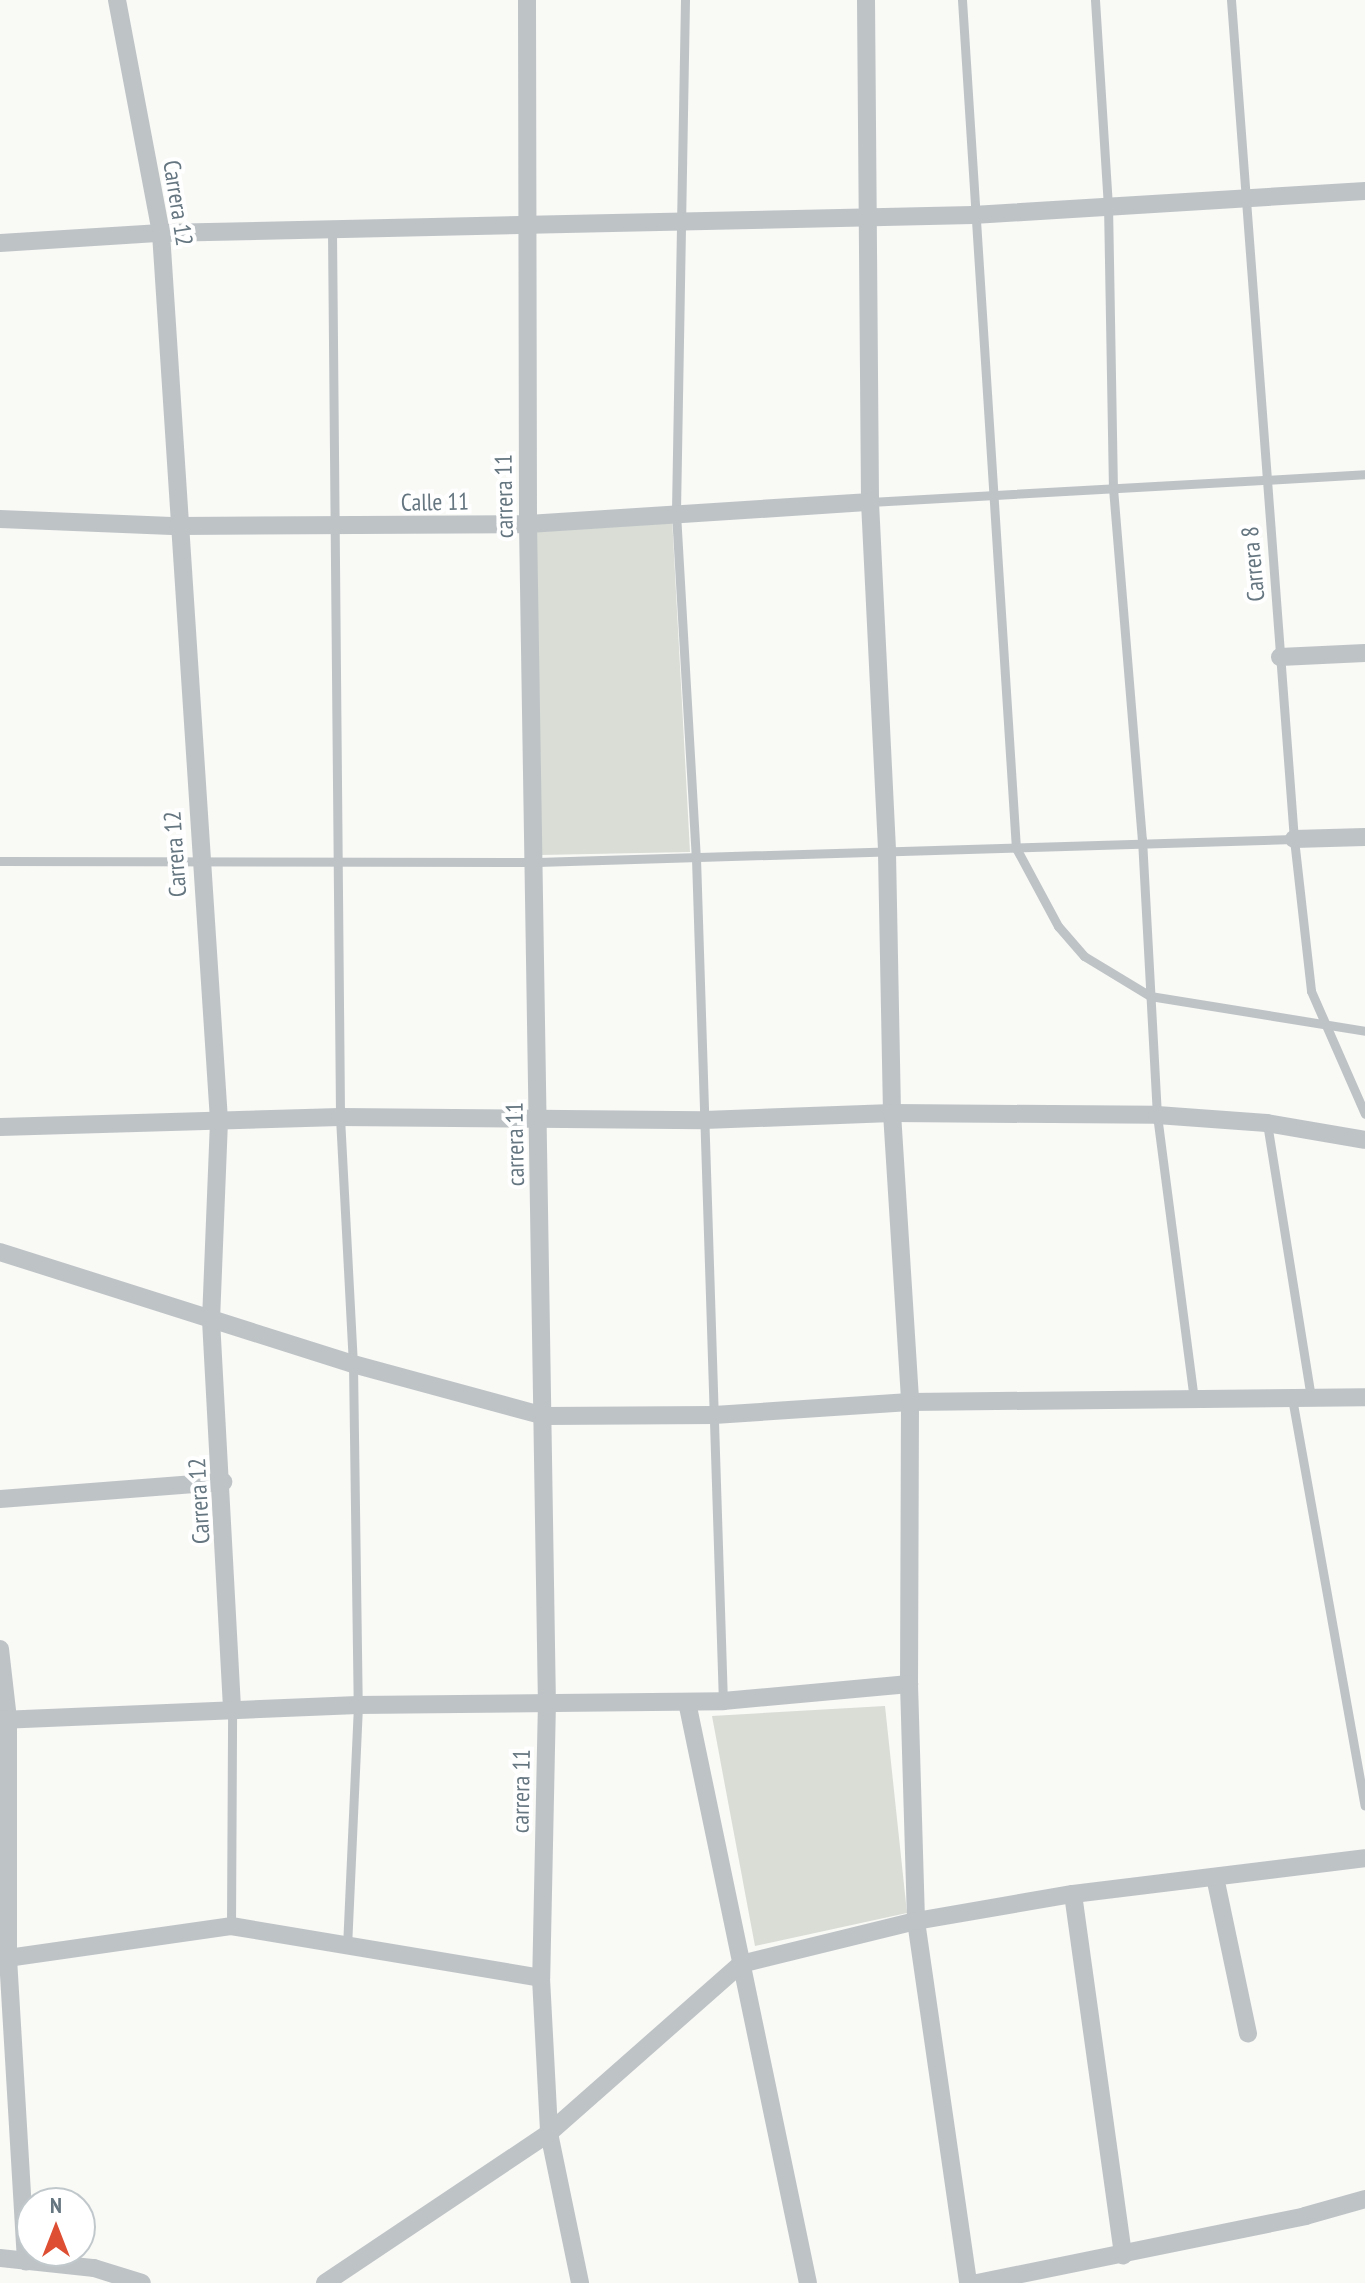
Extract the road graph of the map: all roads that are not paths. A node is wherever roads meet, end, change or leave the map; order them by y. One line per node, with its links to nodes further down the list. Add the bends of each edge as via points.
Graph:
1 (117, 0): 16 (street, Carrera 12)
2 (527, 0): 14 (street, carrera 11)
3 (685, 0): 13 (lane)
4 (866, 0): 12 (street)
5 (962, 0): 11 (lane)
6 (1095, 0): 10 (lane)
7 (1231, 0): 9 (lane, Carrera 8)
8 (1365, 191): 9 (street)
9 (1244, 198): 10 (street); 19 (lane, Carrera 8)
10 (1108, 204): 11 (street); 20 (lane)
11 (973, 215): 12 (street); 21 (lane)
12 (867, 217): 13 (street); 22 (street)
13 (682, 224): 14 (street); 23 (lane)
14 (526, 227): 15 (street); 25 (street, carrera 11)
15 (332, 232): 16 (street); 27 (lane)
16 (161, 233): 17 (street); 26 (street, Carrera 12)
17 (0, 243)
18 (1365, 474): 19 (lane)
19 (1266, 478): 20 (lane); 29 (lane, Carrera 8)
20 (1113, 488): 21 (lane); 31 (lane)
21 (992, 498): 22 (lane); 33 (lane)
22 (870, 502): 23 (street, Calle 11); 34 (street)
23 (676, 513): 25 (street, Calle 11); 35 (lane)
24 (0, 519): 26 (street, Calle 11)
25 (528, 524): 27 (street, Calle 11); 39 (street, carrera 11)
26 (178, 526): 27 (street, Calle 11); 36 (street, Carrera 12)
27 (337, 527): 38 (lane)
28 (1365, 653): 29 (street)
29 (1280, 657): 32 (lane, Carrera 8)
30 (1365, 837): 32 (street)
31 (1142, 839): 32 (lane); 33 (lane); 40 (lane)
32 (1294, 839): 41 (lane, Carrera 8, via 1311,991)
33 (1016, 848): 34 (lane); 40 (lane, via 1058,926 1084,956)
34 (887, 853): 35 (lane); 43 (street)
35 (696, 858): 39 (lane); 48 (lane)
36 (199, 860): 37 (lane); 38 (lane); 49 (street, Carrera 12)
37 (0, 861)
38 (339, 862): 39 (lane); 46 (lane)
39 (537, 862): 47 (street, carrera 11)
40 (1150, 996): 41 (lane); 45 (lane)
41 (1322, 1023): 42 (lane); 44 (lane, Carrera 8)
42 (1365, 1031)
43 (892, 1113): 45 (street); 48 (street); 60 (street)
44 (1365, 1114)
45 (1157, 1115): 50 (street); 59 (lane)
46 (340, 1117): 47 (street); 49 (street); 55 (lane)
47 (538, 1119): 48 (street); 62 (street, carrera 11)
48 (704, 1120): 61 (lane)
49 (219, 1121): 51 (street); 54 (street, Carrera 12)
50 (1267, 1123): 52 (street); 58 (lane)
51 (0, 1127)
52 (1365, 1140)
53 (0, 1252): 54 (street)
54 (211, 1320): 55 (street); 63 (street, Carrera 12)
55 (353, 1364): 62 (street); 70 (lane)
56 (1365, 1397): 58 (street)
57 (1292, 1398): 58 (street); 59 (street); 73 (lane)
58 (1311, 1398)
59 (1194, 1399): 60 (street)
60 (910, 1402): 61 (street); 66 (street)
61 (714, 1415): 62 (street); 68 (lane)
62 (544, 1416): 67 (street, carrera 11)
63 (223, 1482): 64 (street); 71 (street, Carrera 12)
64 (0, 1499)
65 (0, 1649): 72 (street)
66 (909, 1684): 68 (street); 77 (street)
67 (547, 1701): 69 (street); 70 (street); 82 (street, carrera 11)
68 (723, 1701): 69 (street)
69 (687, 1702): 81 (street)
70 (358, 1705): 71 (street); 79 (lane)
71 (232, 1709): 72 (street); 78 (lane)
72 (4, 1719): 80 (street)
73 (1365, 1806)
74 (1365, 1858): 75 (street)
75 (1215, 1877): 76 (street); 83 (street)
76 (1073, 1894): 77 (street); 87 (street)
77 (916, 1921): 81 (street); 93 (street)
78 (231, 1926): 79 (street); 80 (street)
79 (347, 1946): 82 (street)
80 (4, 1959): 85 (street)
81 (741, 1964): 84 (street); 92 (street)
82 (541, 1978): 84 (street, carrera 11)
83 (1248, 2034)
84 (549, 2133): 90 (street); 91 (street, carrera 11)
85 (21, 2187)
86 (1365, 2199): 87 (street)
87 (1123, 2256): 94 (street)
88 (84, 2267): 89 (street)
89 (142, 2283)
90 (325, 2283)
91 (580, 2283)
92 (808, 2283)
93 (968, 2283)
94 (977, 2283)

